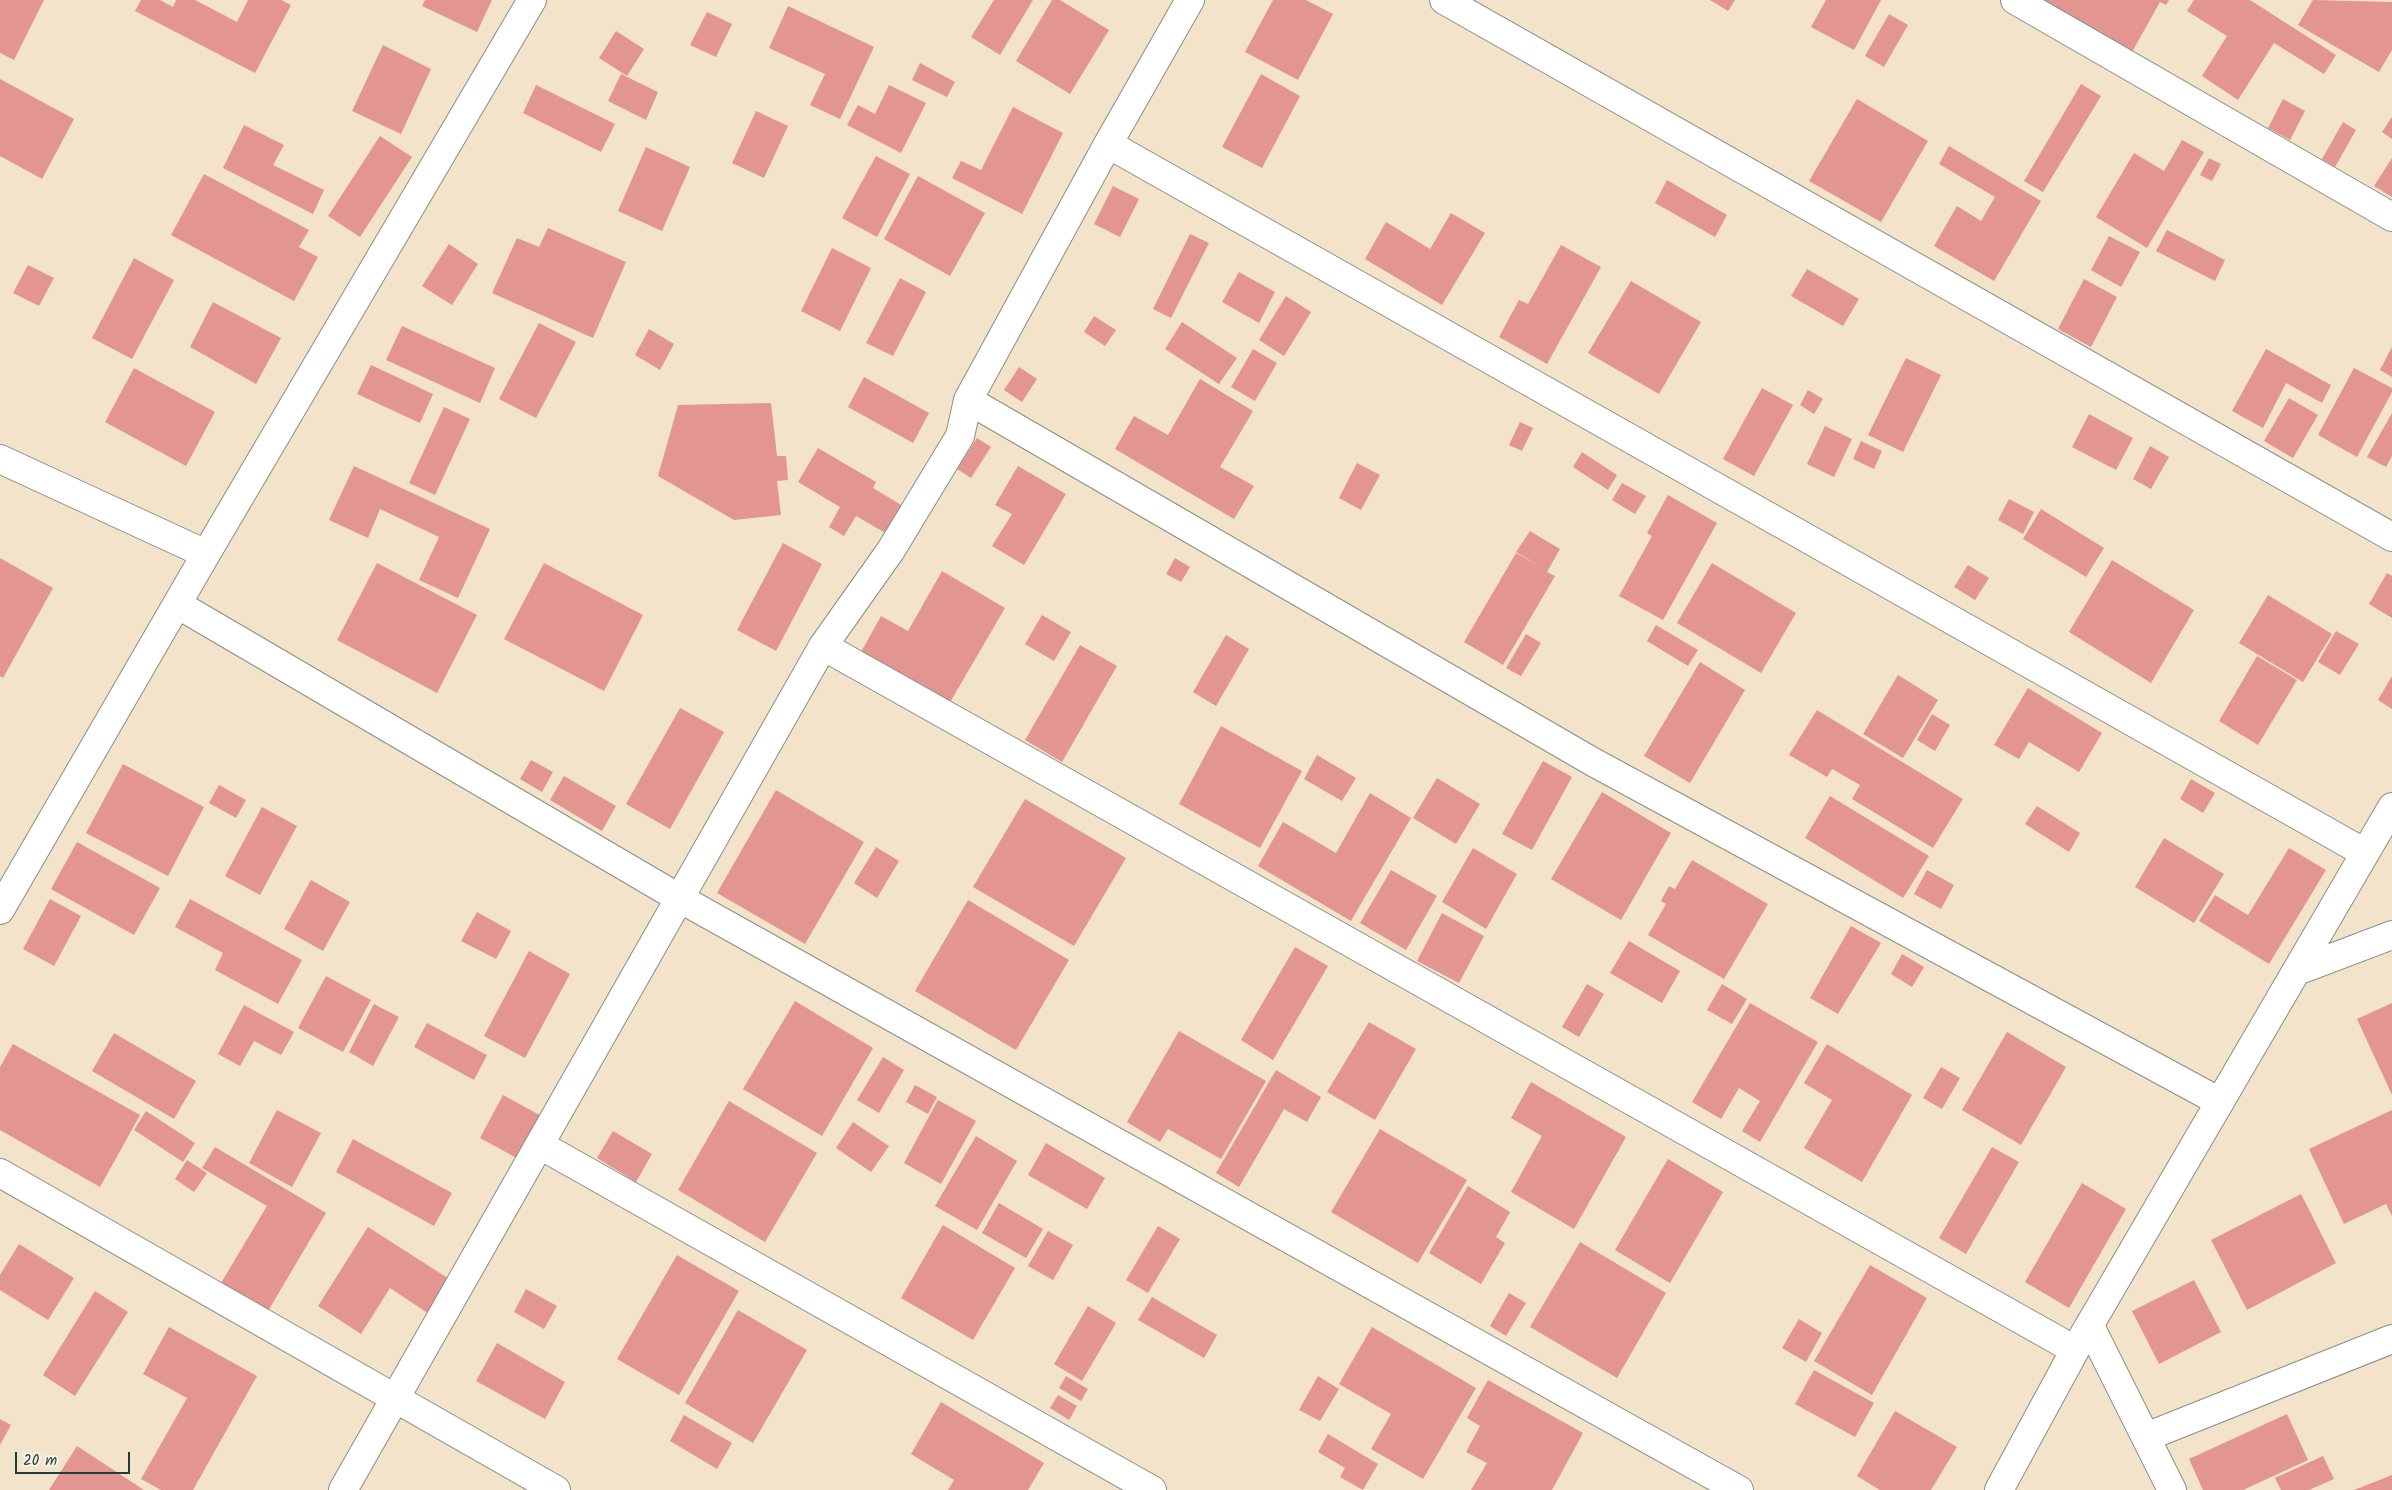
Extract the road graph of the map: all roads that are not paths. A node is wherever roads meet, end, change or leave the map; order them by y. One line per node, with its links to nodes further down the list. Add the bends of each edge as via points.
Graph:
1 (532, 0): 10 (street)
2 (1190, 0): 5 (street)
3 (1444, 0): 9 (street)
4 (2015, 0): 6 (street)
5 (1108, 144): 7 (street); 14 (street)
6 (2392, 217)
7 (968, 400): 12 (street, via 960,436 891,550); 19 (street, via 1594,762)
8 (0, 459): 10 (street)
9 (2392, 537)
10 (206, 554): 11 (street)
11 (177, 604): 15 (street); 16 (street)
12 (823, 646): 15 (street); 24 (street)
13 (2392, 807): 14 (street)
14 (2365, 853): 18 (street)
15 (680, 898): 20 (street); 30 (street)
16 (0, 910)
17 (2392, 935): 18 (street)
18 (2297, 971): 19 (street)
19 (2220, 1102): 22 (street)
20 (540, 1145): 25 (street); 29 (street)
21 (0, 1173): 25 (street)
22 (2090, 1326): 24 (street); 26 (street)
23 (2392, 1339): 26 (street)
24 (2075, 1350): 31 (street)
25 (395, 1400): 27 (street); 28 (street)
26 (2146, 1437): 32 (street)
27 (343, 1490)
28 (556, 1490)
29 (1152, 1490)
30 (1740, 1490)
31 (1999, 1490)
32 (2172, 1490)

